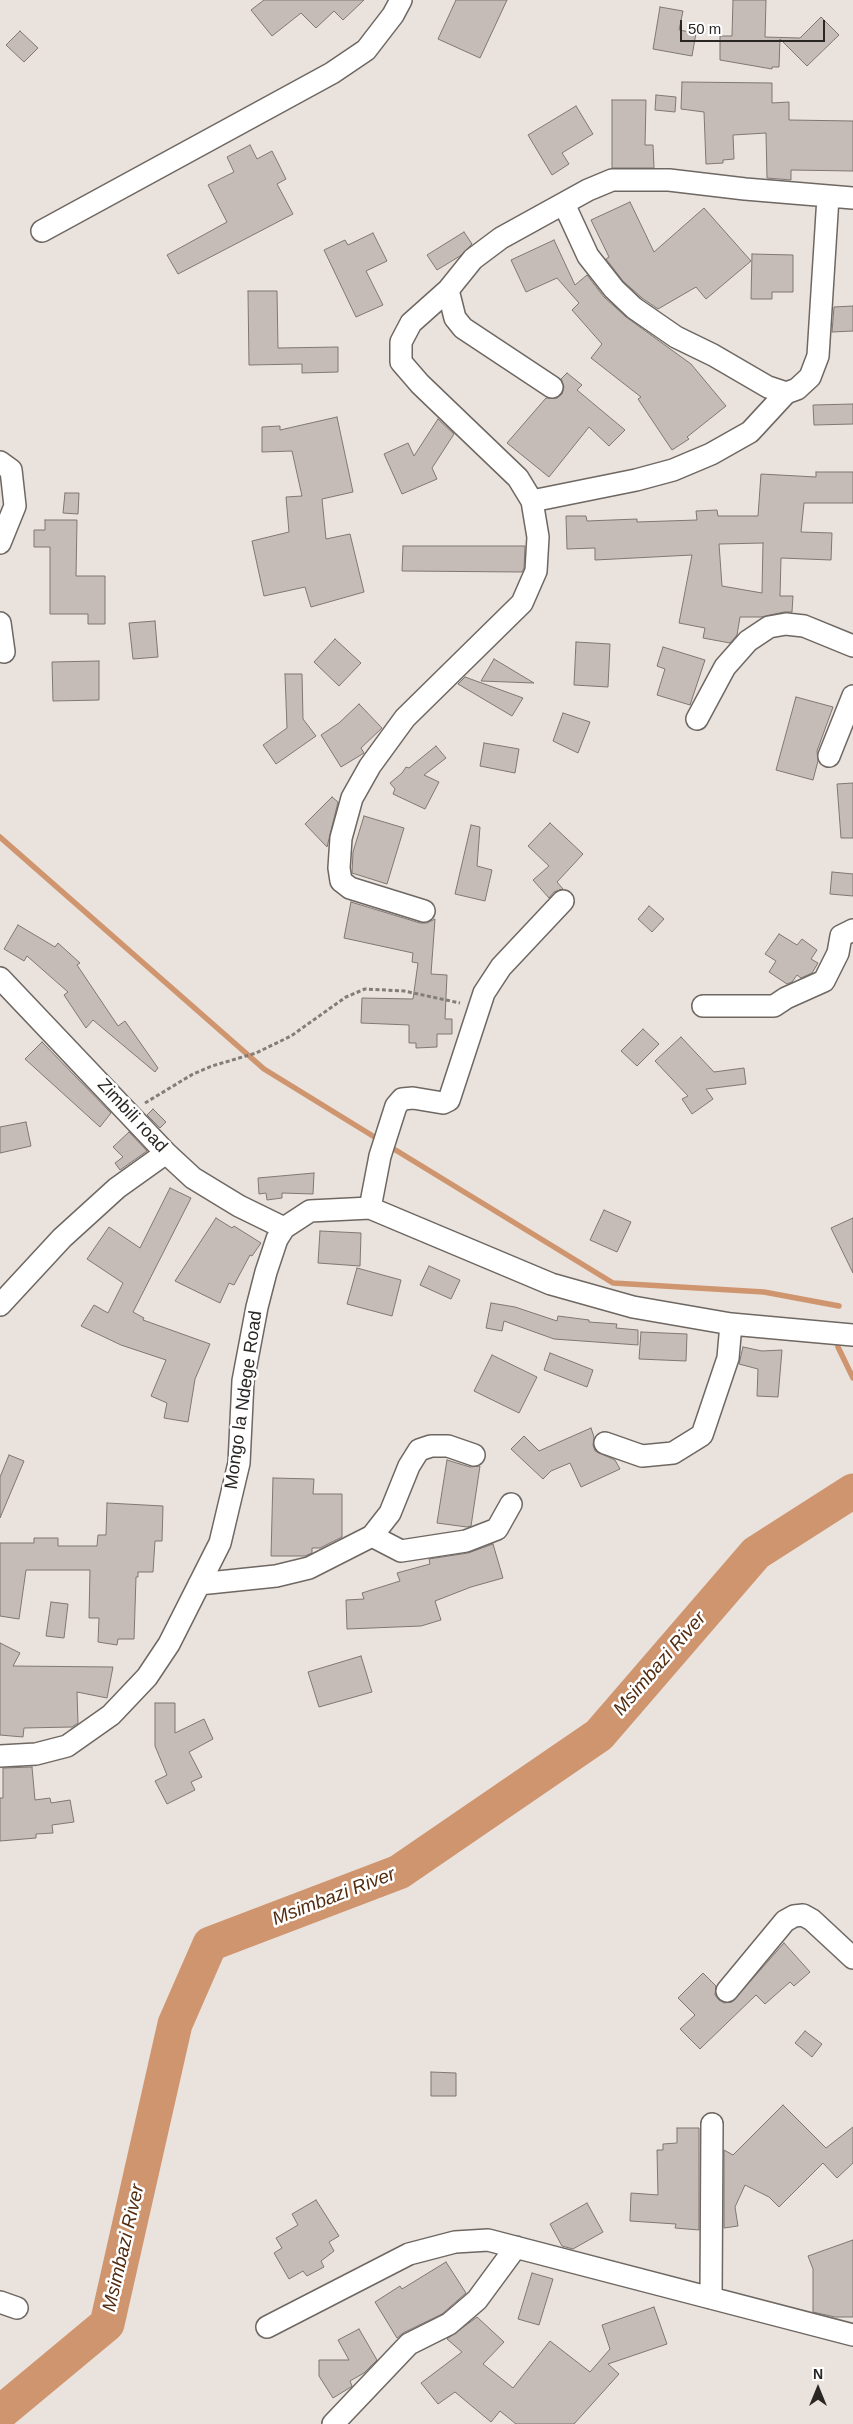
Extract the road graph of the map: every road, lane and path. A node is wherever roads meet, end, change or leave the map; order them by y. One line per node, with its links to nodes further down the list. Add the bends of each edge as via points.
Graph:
1 (401, 0): 5 (street, via 394,15 366,50 332,73)
2 (828, 197): 3 (street); 4 (street, via 638,178 612,180); 8 (street, via 818,356 810,377 797,389)
3 (853, 198)
4 (564, 204): 6 (street, via 501,238 474,259); 8 (street, via 588,256 634,308 676,337 768,387)
5 (42, 231)
6 (448, 290): 7 (street, via 455,318 463,328); 10 (street, via 411,323 401,342 402,362 420,384 518,478)
7 (552, 387)
8 (786, 393): 10 (street, via 750,432 704,457 636,480)
9 (0, 462): 11 (street, via 11,470 15,506)
10 (532, 501): 19 (street, via 538,537 536,571 522,603 405,718 370,766 352,798 341,838 341,881 350,888)
11 (0, 543)
12 (0, 623): 14 (street)
13 (853, 646): 16 (street, via 804,626 786,624 769,627 748,641 725,667)
14 (4, 652)
15 (853, 696): 17 (street)
16 (697, 718)
17 (828, 756)
18 (563, 901): 23 (street, via 501,967)
19 (424, 911)
20 (853, 930): 22 (street, via 841,936 838,952 824,981 774,1006)
21 (3, 987): 24 (street, Zimbili road)
22 (703, 1006)
23 (478, 1007): 24 (path, via 404,991 365,989 346,997 291,1036 256,1053 193,1074); 26 (street, via 449,1100 443,1103 402,1099 396,1106 380,1156)
24 (129, 1112): 25 (street, Zimbili road)
25 (166, 1153): 27 (street, Zimbili road, via 201,1182 239,1206); 28 (street, via 117,1188 62,1238)
26 (370, 1208): 27 (street, via 310,1212); 29 (street, via 551,1284 633,1307)
27 (284, 1228): 35 (street, Mongo la Ndege Road, via 277,1239 257,1307 244,1381 239,1463 220,1543)
28 (0, 1305)
29 (731, 1324): 30 (street); 31 (street, via 728,1358 702,1435 673,1453 642,1456)
30 (853, 1334)
31 (605, 1443)
32 (474, 1455): 34 (street, via 448,1446 419,1450 390,1513)
33 (511, 1504): 34 (street, via 498,1529 466,1542 402,1551)
34 (372, 1536): 35 (street, via 309,1568 276,1576)
35 (199, 1584): 36 (street, Mongo la Ndege Road, via 163,1652 146,1677 111,1715 66,1746 36,1754)
36 (0, 1756)
37 (853, 1958): 38 (street, via 812,1920 803,1915 794,1916 785,1921)
38 (728, 1990)
39 (712, 2124): 41 (street)
40 (516, 2247): 41 (street); 42 (street, via 488,2240 455,2242 409,2254); 44 (street, via 477,2300 449,2324 409,2344)
41 (711, 2298): 43 (street)
42 (267, 2327)
43 (853, 2335)
44 (333, 2424)

